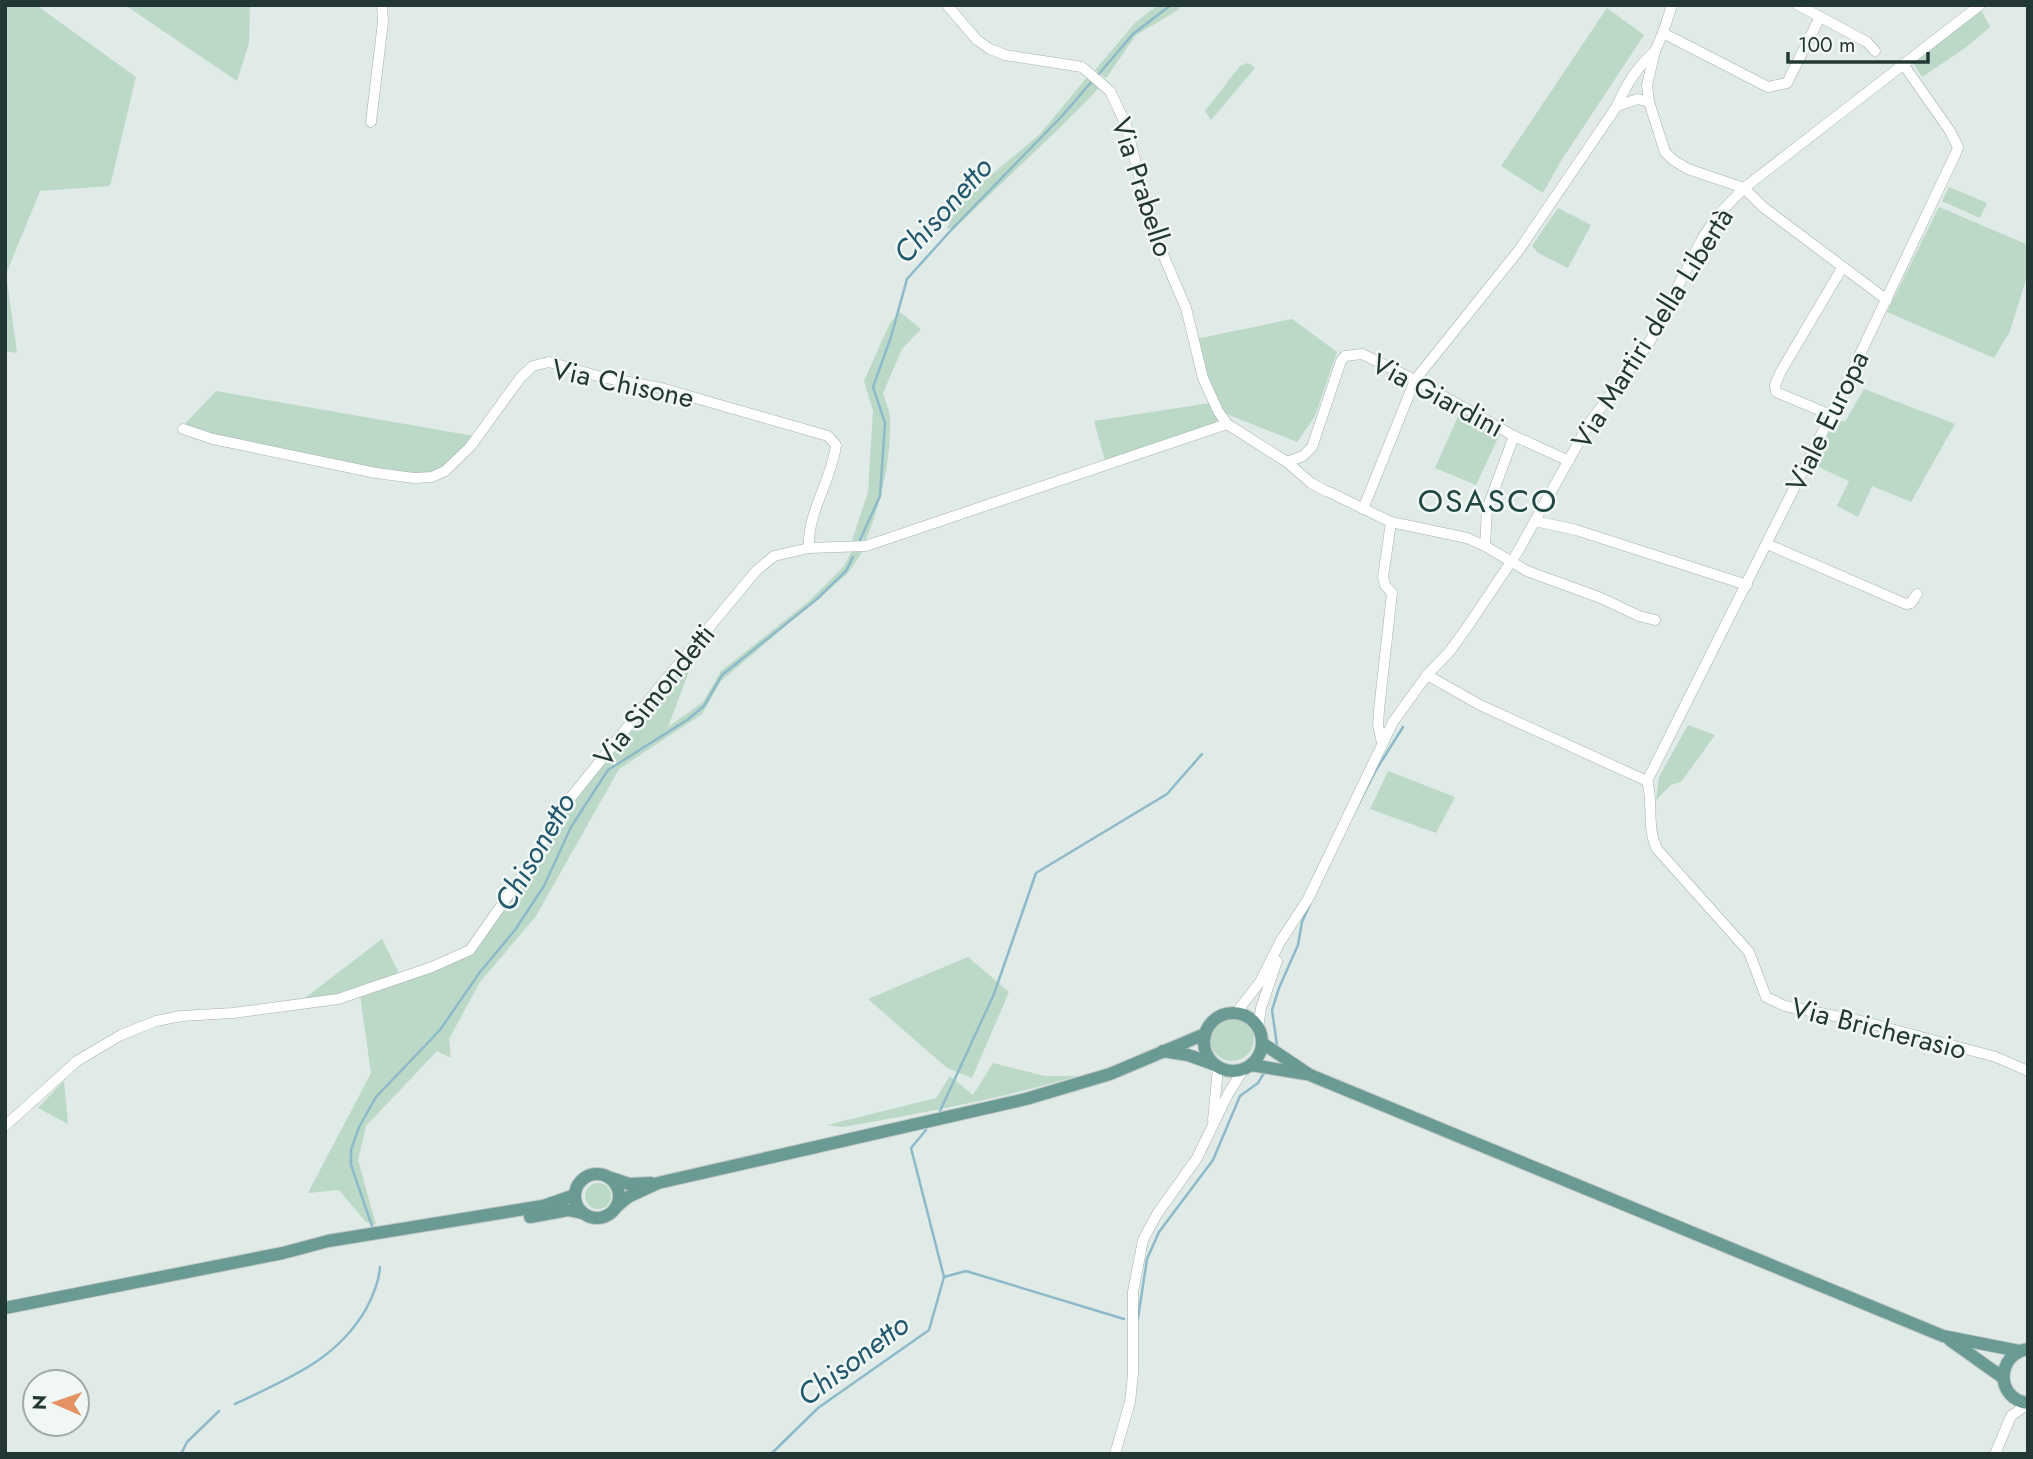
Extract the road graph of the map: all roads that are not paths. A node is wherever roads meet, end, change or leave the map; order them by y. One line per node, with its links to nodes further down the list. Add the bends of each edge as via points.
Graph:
1 (382, 5): 13 (street)
2 (947, 5): 19 (street, Via Prabello, via 990,49 1082,67 1110,90 1126,125 1150,218 1186,308 1203,378)
3 (1672, 5): 7 (street)
4 (1798, 5): 6 (street)
5 (1980, 5): 10 (street, Via Martiri della Libertà)
6 (1820, 18): 7 (street, via 1787,83 1768,87); 9 (street, via 1867,41)
7 (1663, 33): 8 (street)
8 (1655, 51): 11 (street, via 1647,85); 12 (street, via 1639,65)
9 (1875, 51)
10 (1901, 65): 14 (street, Via Martiri della Libertà); 16 (street, Viale Europa, via 1958,147)
11 (1649, 102): 12 (street, via 1638,99); 14 (street, via 1665,152 1673,160)
12 (1617, 106): 17 (street, via 1519,250)
13 (371, 122)
14 (1744, 188): 15 (street); 22 (street, Via Martiri della Libertà, via 1703,237 1648,343 1590,422)
15 (1842, 268): 16 (street); 18 (street, via 1775,385 1776,392)
16 (1886, 300): 18 (street, Viale Europa)
17 (1415, 380): 21 (street, Via Giardini); 23 (street, Via Giardini, via 1362,354 1345,356 1312,447); 24 (street)
18 (1831, 415): 27 (street, Viale Europa)
19 (1227, 425): 23 (street); 29 (street, Via Simondetti, via 866,546)
20 (183, 429): 29 (street, Via Chisone, via 376,473 432,478 470,447 521,377 533,366 549,362 661,388 828,436 836,445 834,458 808,532)
21 (1514, 436): 22 (street, Via Giardini); 28 (street, via 1487,509)
22 (1569, 461): 25 (street, Via Martiri della Libertà)
23 (1287, 462): 24 (street, via 1311,484)
24 (1363, 509): 26 (street)
25 (1535, 521): 30 (street, Via Martiri della Libertà); 31 (street)
26 (1391, 522): 28 (street); 35 (street, via 1383,577 1392,593 1379,709)
27 (1767, 544): 31 (street, Viale Europa); 32 (street, via 1906,604)
28 (1485, 546): 30 (street)
29 (809, 548): 47 (street, Via Simondetti, via 774,556 756,571 568,802 470,950 338,999 156,1021 77,1061)
30 (1510, 563): 33 (street); 34 (street, Via Martiri della Libertà, via 1450,651)
31 (1747, 586): 36 (street, Viale Europa)
32 (1917, 594)
33 (1655, 620)
34 (1427, 675): 35 (street, Via Martiri della Libertà); 36 (street, via 1480,705)
35 (1382, 743): 37 (street, Via Martiri della Libertà)
36 (1647, 782): 45 (street, Via Bricherasio, via 1651,836 1657,849 1749,952 1766,997 1785,1006 1996,1056)
37 (1292, 925): 38 (street, via 1260,982); 39 (street, via 1267,988)
38 (1236, 1013): 39 (main road); 40 (main road, via 1220,1016)
39 (1258, 1028): 41 (main road)
40 (1205, 1034): 42 (main road); 43 (main road, via 1205,1050)
41 (1262, 1043): 44 (main road, via 1257,1059); 46 (main road)
42 (1163, 1051): 43 (main road); 50 (main road, via 1110,1074 1026,1099)
43 (1215, 1066): 44 (main road, via 1226,1071); 48 (street)
44 (1247, 1068): 46 (main road); 48 (street, via 1228,1094)
45 (2028, 1072)
46 (1310, 1074): 56 (main road)
47 (5, 1126)
48 (1212, 1132): 62 (street, via 1143,1240 1133,1292 1130,1402)
49 (606, 1176): 50 (main road, via 629,1184); 51 (main road, via 585,1178); 52 (main road, via 616,1186)
50 (658, 1183): 52 (main road)
51 (575, 1195): 53 (main road); 54 (main road, via 543,1206)
52 (616, 1207): 53 (main road, via 602,1217)
53 (582, 1213): 54 (main road, via 568,1210)
54 (294, 1250): 55 (main road)
55 (5, 1308)
56 (1943, 1336): 57 (main road); 58 (main road)
57 (2025, 1349): 58 (main road, via 2007,1361)
58 (2003, 1377): 59 (main road)
59 (2009, 1394): 60 (main road); 61 (street)
60 (2028, 1404): 61 (street)
61 (2011, 1416): 63 (street)
62 (1115, 1454)
63 (1995, 1454)

